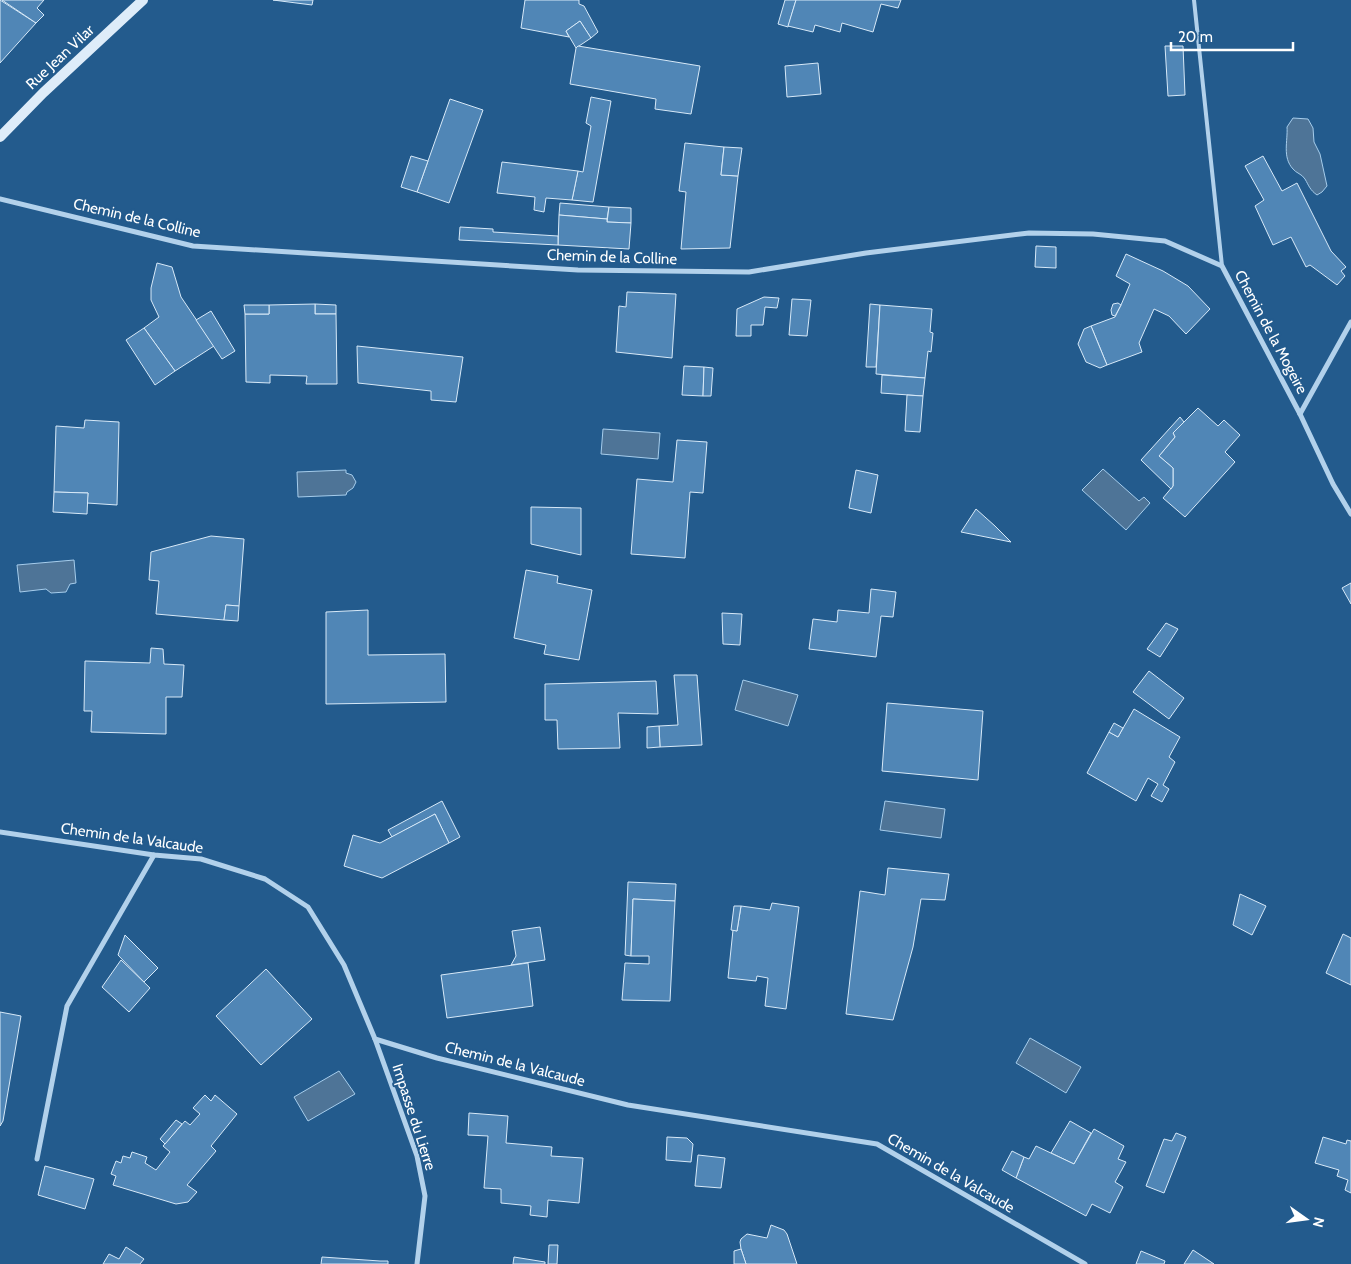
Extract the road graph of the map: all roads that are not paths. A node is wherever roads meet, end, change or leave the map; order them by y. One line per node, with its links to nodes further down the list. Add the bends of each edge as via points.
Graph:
1 (143, 0): 3 (street, Rue Jean Vilar)
2 (1194, 0): 5 (lane, Chemin de la Mogeire)
3 (0, 137)
4 (0, 199): 5 (street, Chemin de la Colline, via 193,246 578,270 749,272 866,253 1029,233 1093,234 1165,241)
5 (1222, 266): 7 (street, Chemin de la Mogeire)
6 (1351, 322): 7 (street)
7 (1300, 414): 8 (street, Chemin de la Mogeire, via 1332,484)
8 (1351, 514)
9 (0, 832): 10 (street, Chemin de la Valcaude)
10 (154, 855): 11 (street, Chemin de la Valcaude, via 201,859 265,879 308,907 344,965); 12 (street, via 67,1006)
11 (375, 1039): 13 (street, Impasse du Lierre, via 417,1156 425,1196); 14 (street, Chemin de la Valcaude, via 437,1058 628,1105 877,1144)
12 (37, 1160)
13 (417, 1264)
14 (1084, 1264)

